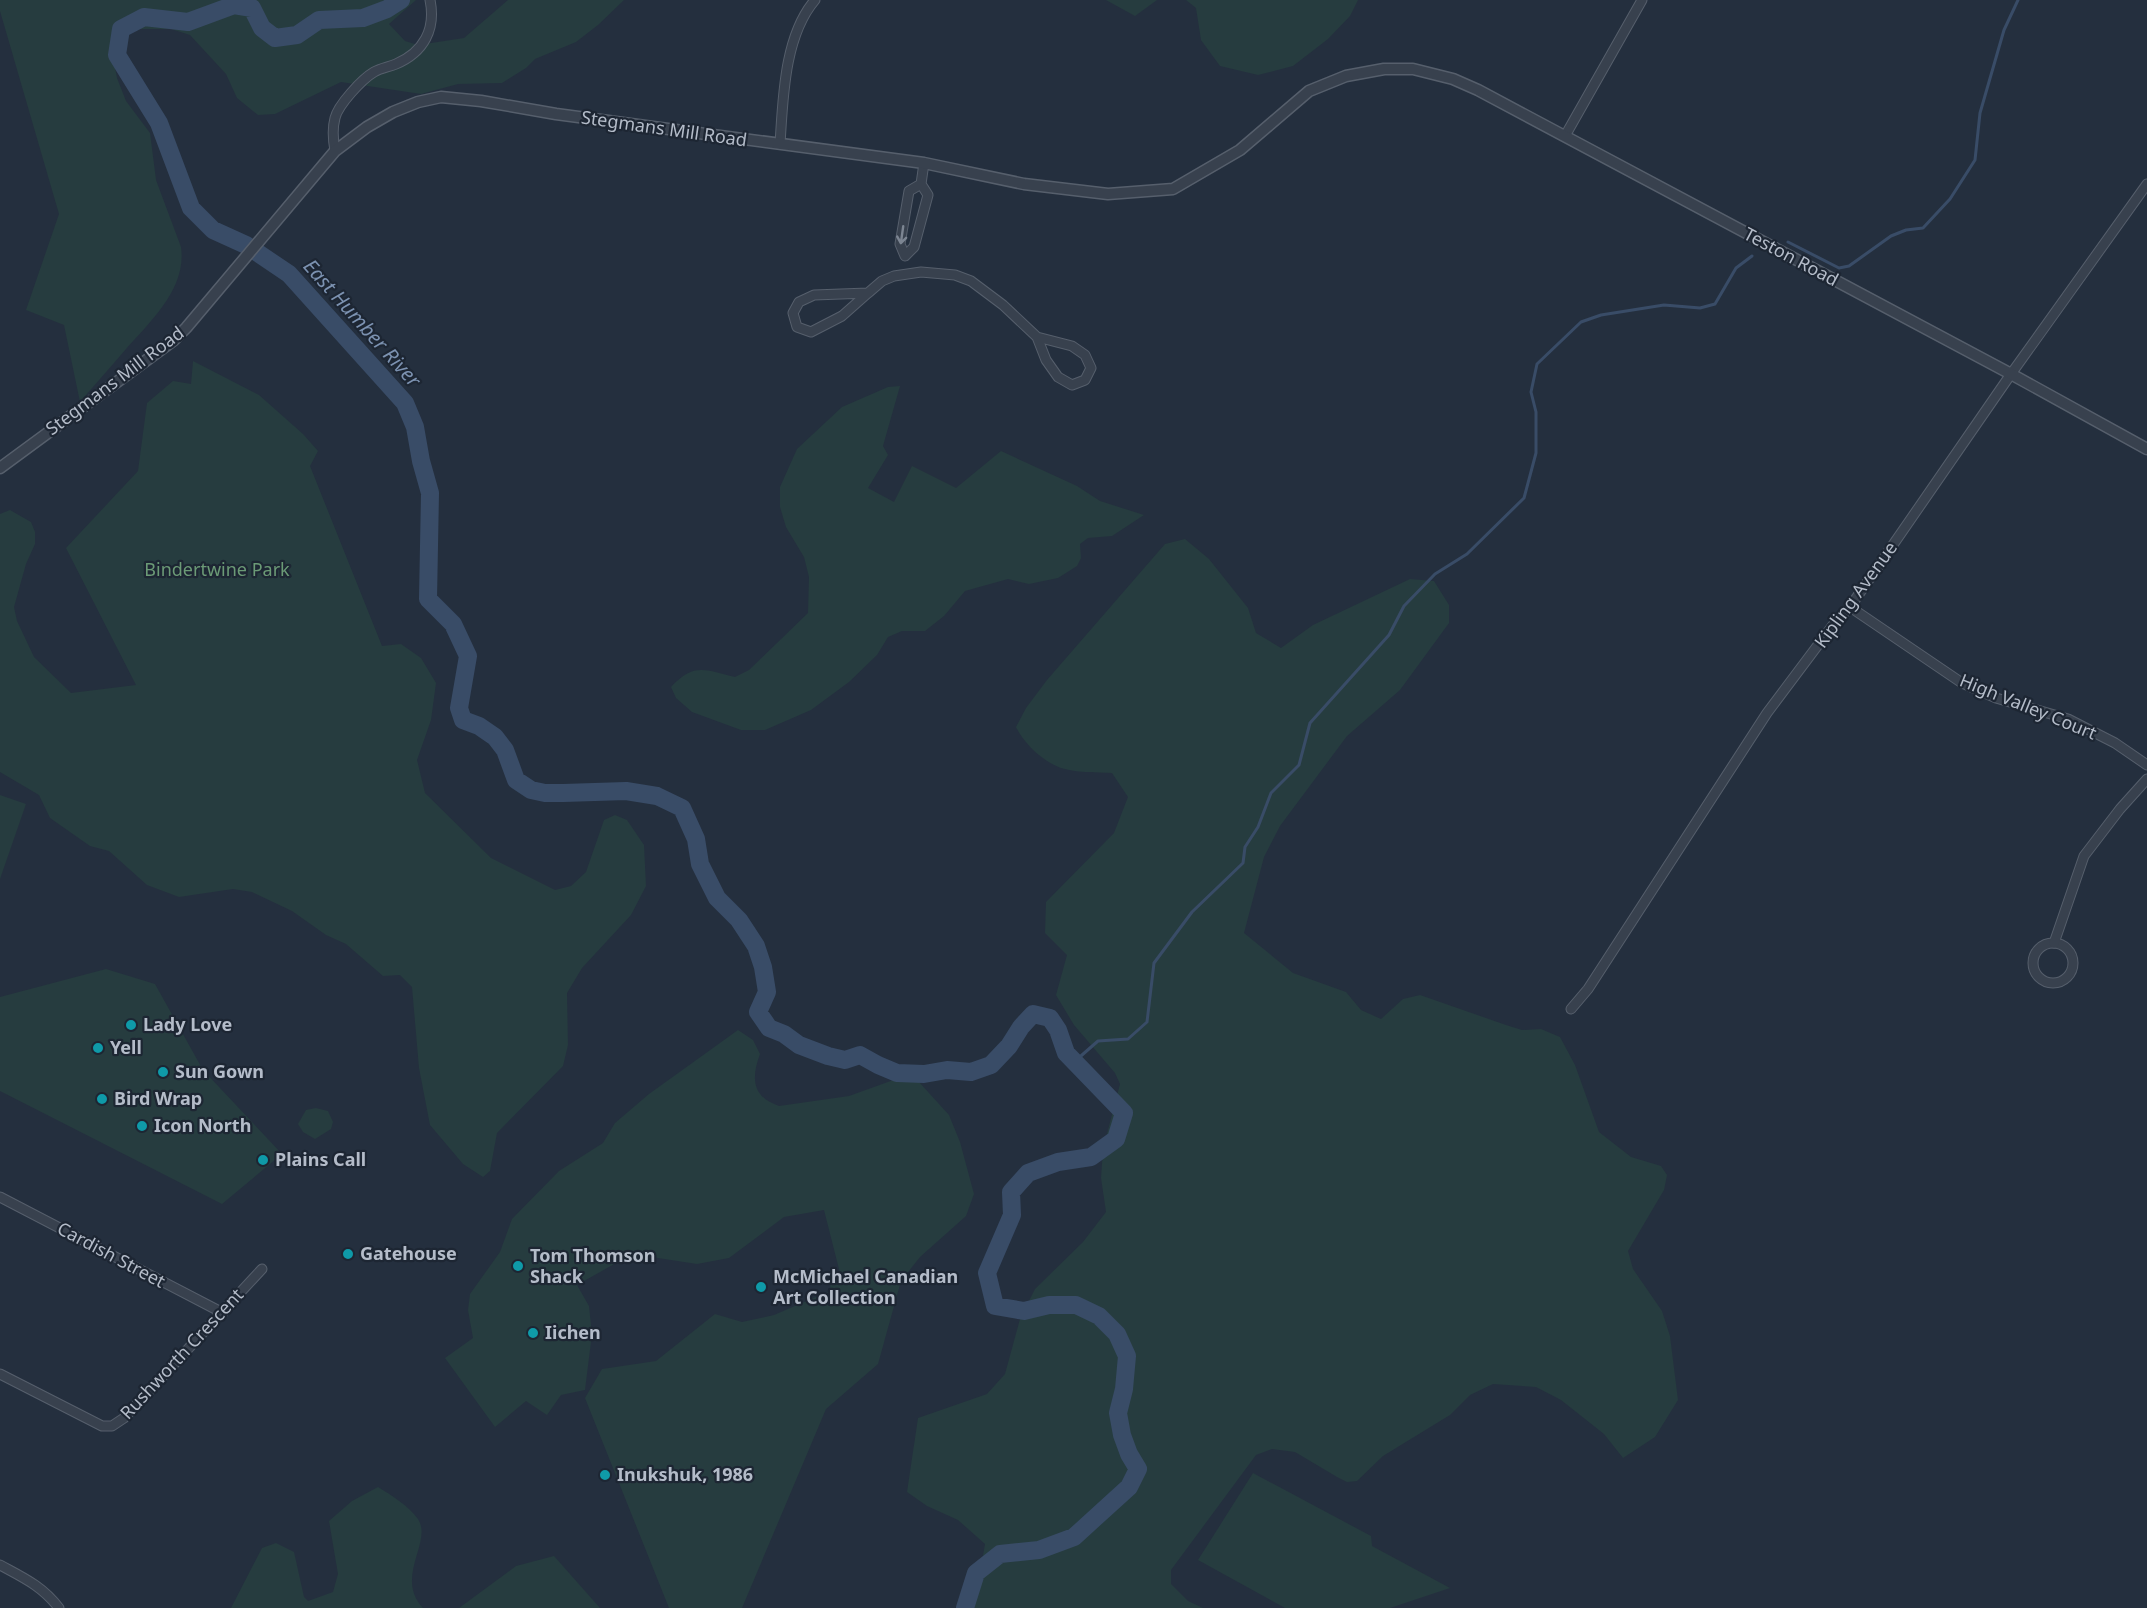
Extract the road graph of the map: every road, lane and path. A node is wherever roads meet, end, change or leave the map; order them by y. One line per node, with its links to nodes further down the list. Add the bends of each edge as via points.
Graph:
1 (430, 0): 7 (street, via 431,27 422,45 399,63 374,72 352,92 335,116)
2 (815, 0): 6 (street, via 800,20 789,63)
3 (1642, 0): 5 (street)
4 (1432, 73): 5 (street, Teston Road, via 1466,84); 8 (street, Stegmans Mill Road, via 1383,69 1327,82 1309,92 1240,150 1173,189 1108,194 1024,184)
5 (1565, 136): 15 (street, Teston Road)
6 (780, 144): 7 (street, Stegmans Mill Road, via 441,97 393,112); 8 (street, Stegmans Mill Road)
7 (335, 151): 17 (street, Stegmans Mill Road, via 174,340)
8 (924, 163): 9 (street)
9 (921, 184): 11 (street, via 928,195 914,247); 11 (street, one-way to 11, via 909,191 900,244)
10 (2147, 184): 15 (street, Kipling Avenue)
11 (905, 256): 12 (street)
12 (906, 275): 13 (street, via 882,281); 14 (street, via 955,275 971,281)
13 (868, 293): 13 (street, via 814,295 799,302 793,314 797,327 812,332 842,316)
14 (1037, 337): 14 (street, via 1072,346 1085,355 1091,368 1086,380 1072,385 1058,376)
15 (2011, 374): 16 (street, Teston Road); 18 (street, Kipling Avenue)
16 (2147, 449)
17 (0, 468)
18 (1850, 607): 19 (street, High Valley Court, via 1962,683 1996,698 2068,719); 22 (street, Kipling Avenue, via 1767,713 1588,989)
19 (2147, 765)
20 (2147, 779): 21 (street, via 2084,856)
21 (2055, 943): 21 (street, via 2037,951 2033,963 2042,980 2054,983 2067,978 2073,967 2071,953)
22 (1570, 1009)
23 (0, 1197): 25 (street, Cardish Street)
24 (262, 1269): 25 (street, Rushworth Crescent)
25 (223, 1313): 26 (street, Rushworth Crescent, via 112,1426 102,1426)
26 (0, 1374)
27 (0, 1565): 28 (street, via 47,1593)
28 (59, 1608)

